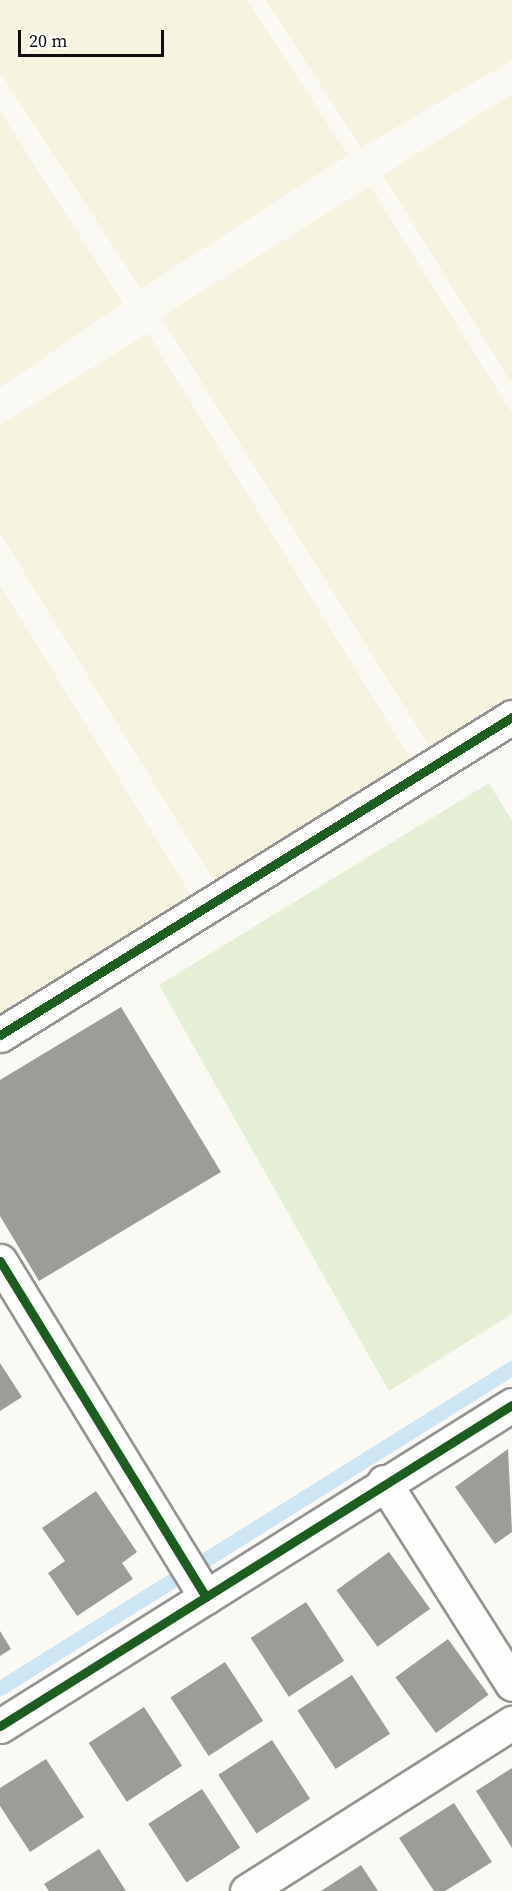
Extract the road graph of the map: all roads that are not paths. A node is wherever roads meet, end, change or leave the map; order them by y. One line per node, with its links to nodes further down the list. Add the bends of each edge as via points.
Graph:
1 (512, 717): 2 (street)
2 (0, 1035)
3 (0, 1261): 6 (street)
4 (512, 1405): 5 (street)
5 (384, 1482): 6 (street); 7 (street)
6 (206, 1597): 9 (street)
7 (512, 1684)
8 (512, 1724): 10 (street)
9 (0, 1726)
10 (247, 1891)

